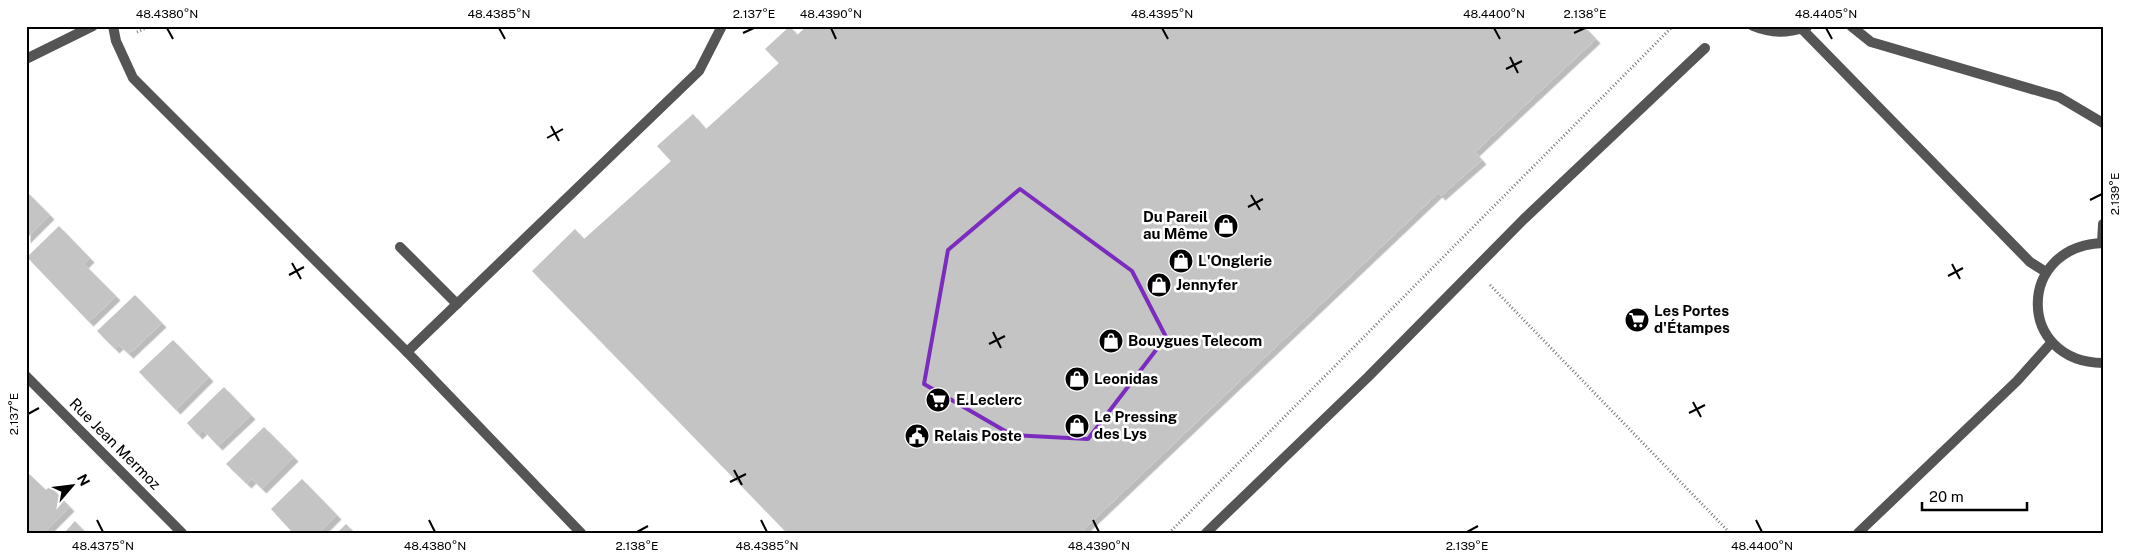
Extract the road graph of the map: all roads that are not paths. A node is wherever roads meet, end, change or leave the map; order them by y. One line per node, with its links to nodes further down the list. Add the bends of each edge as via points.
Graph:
1 (92, 26): 8 (street)
2 (113, 26): 16 (street, via 133,78)
3 (722, 26): 14 (street, via 699,71)
4 (1752, 26): 6 (street, via 1768,32 1789,33)
5 (1851, 26): 9 (street, via 1871,42 2059,97)
6 (1805, 27): 13 (street, via 2030,262)
7 (1706, 48): 21 (street, via 1474,269)
8 (26, 59)
9 (2103, 123)
10 (2103, 224): 11 (street)
11 (2103, 243): 13 (street, via 2086,244 2070,250 2056,259)
12 (400, 247): 14 (street)
13 (2046, 272): 15 (street, via 2038,290 2037,308 2041,326)
14 (457, 304): 16 (street)
15 (2051, 343): 17 (street, via 2067,356 2086,363); 22 (street, via 2017,380)
16 (407, 352): 20 (street)
17 (2103, 363)
18 (26, 376): 19 (street, Rue Jean Mermoz)
19 (182, 533)
20 (581, 533)
21 (1206, 533)
22 (1858, 533)

